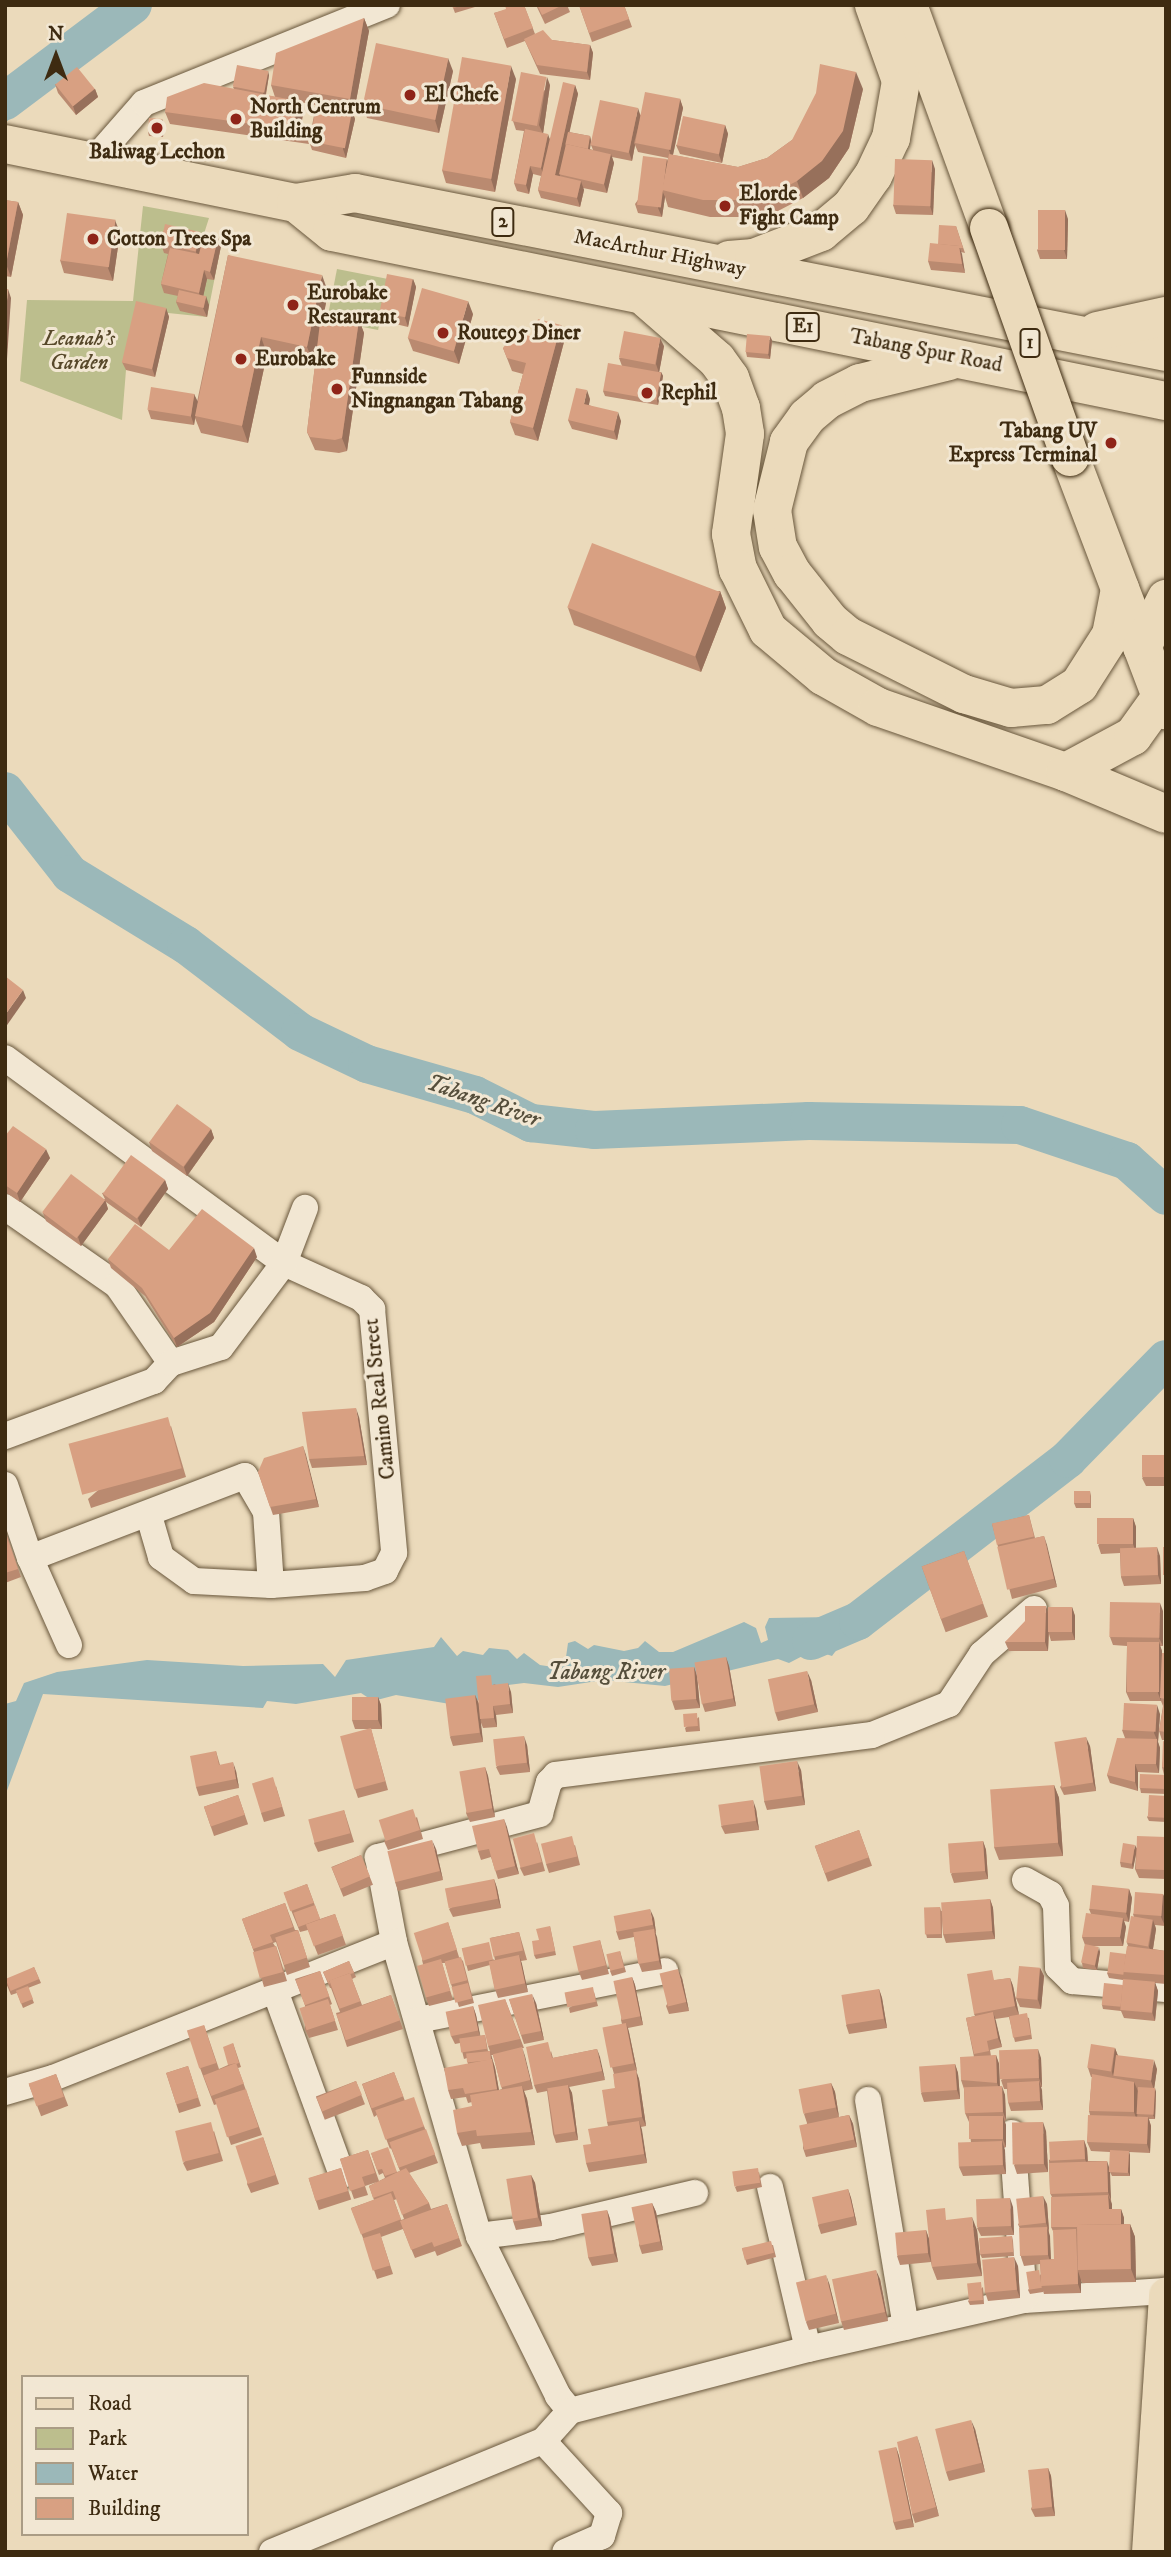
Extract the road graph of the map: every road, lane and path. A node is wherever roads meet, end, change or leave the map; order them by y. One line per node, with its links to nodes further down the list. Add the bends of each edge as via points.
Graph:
1 (387, 5): 7 (street, via 144,103)
2 (874, 5): 9 (highway, via 901,81 891,138 873,176 852,207 821,232 754,258)
3 (908, 5): 5 (highway, 1)
4 (935, 5): 5 (highway)
5 (923, 46): 16 (highway, 1, bridge)
6 (5, 144): 7 (highway, MacArthur Highway / 2)
7 (93, 162): 8 (highway, MacArthur Highway / 2)
8 (296, 203): 9 (highway, MacArthur Highway / 2, via 355,193); 10 (highway, MacArthur Highway / 2, via 332,232)
9 (710, 263): 12 (highway, MacArthur Highway / 2)
10 (644, 296): 14 (highway, Tabang Spur Road / E1); 20 (highway, via 717,360 741,408 745,434 732,534 738,569 768,630 823,676 878,707)
11 (1166, 316): 12 (highway)
12 (1077, 335): 13 (highway)
13 (1166, 352)
14 (961, 358): 15 (highway, Tabang Spur Road / E1); 16 (highway, via 860,383 827,400 807,417 785,451 772,510 778,547 792,573 848,636 964,694 1011,708 1047,705 1079,685 1111,635)
15 (1166, 401)
16 (1120, 589): 18 (highway, 1)
17 (1166, 599): 18 (highway)
18 (1142, 647): 19 (highway, 1)
19 (1163, 704): 20 (highway, via 1133,736)
20 (1066, 772): 21 (highway)
21 (1166, 814)
22 (5, 1058): 25 (street, Camino Real Street)
23 (5, 1207): 26 (street, via 117,1285)
24 (304, 1208): 25 (street)
25 (284, 1263): 26 (street, via 221,1347); 31 (street, Camino Real Street, via 360,1298 372,1309 394,1553 386,1571 365,1578)
26 (171, 1363): 27 (street, via 154,1381)
27 (5, 1436)
28 (5, 1485): 30 (street)
29 (149, 1516): 30 (street); 31 (street, Camino Real Street, via 161,1557 194,1581); 31 (street, via 245,1476 266,1512)
30 (30, 1558): 33 (street)
31 (271, 1585)
32 (1034, 1609): 35 (street, via 982,1654 949,1704 872,1735 556,1775 549,1782 540,1814 377,1857)
33 (69, 1645)
34 (1025, 1880): 38 (street, via 1050,1894 1056,1906 1058,1967 1072,1981)
35 (394, 1942): 37 (street); 39 (street)
36 (665, 1971): 39 (street)
37 (274, 1989): 40 (street, via 53,2078); 43 (street)
38 (1166, 1989)
39 (418, 2021): 46 (street)
40 (5, 2092)
41 (869, 2100): 49 (street)
42 (1012, 2133): 48 (street)
43 (342, 2175)
44 (770, 2187): 50 (street)
45 (695, 2193): 46 (street, via 565,2224)
46 (479, 2236): 51 (street)
47 (1166, 2293): 48 (street); 55 (main road)
48 (1024, 2300): 49 (street)
49 (906, 2328): 50 (street)
50 (808, 2349): 51 (street)
51 (569, 2411): 52 (street)
52 (542, 2441): 53 (street); 54 (street, via 609,2513 602,2536)
53 (272, 2552)
54 (565, 2552)
55 (1149, 2552)

